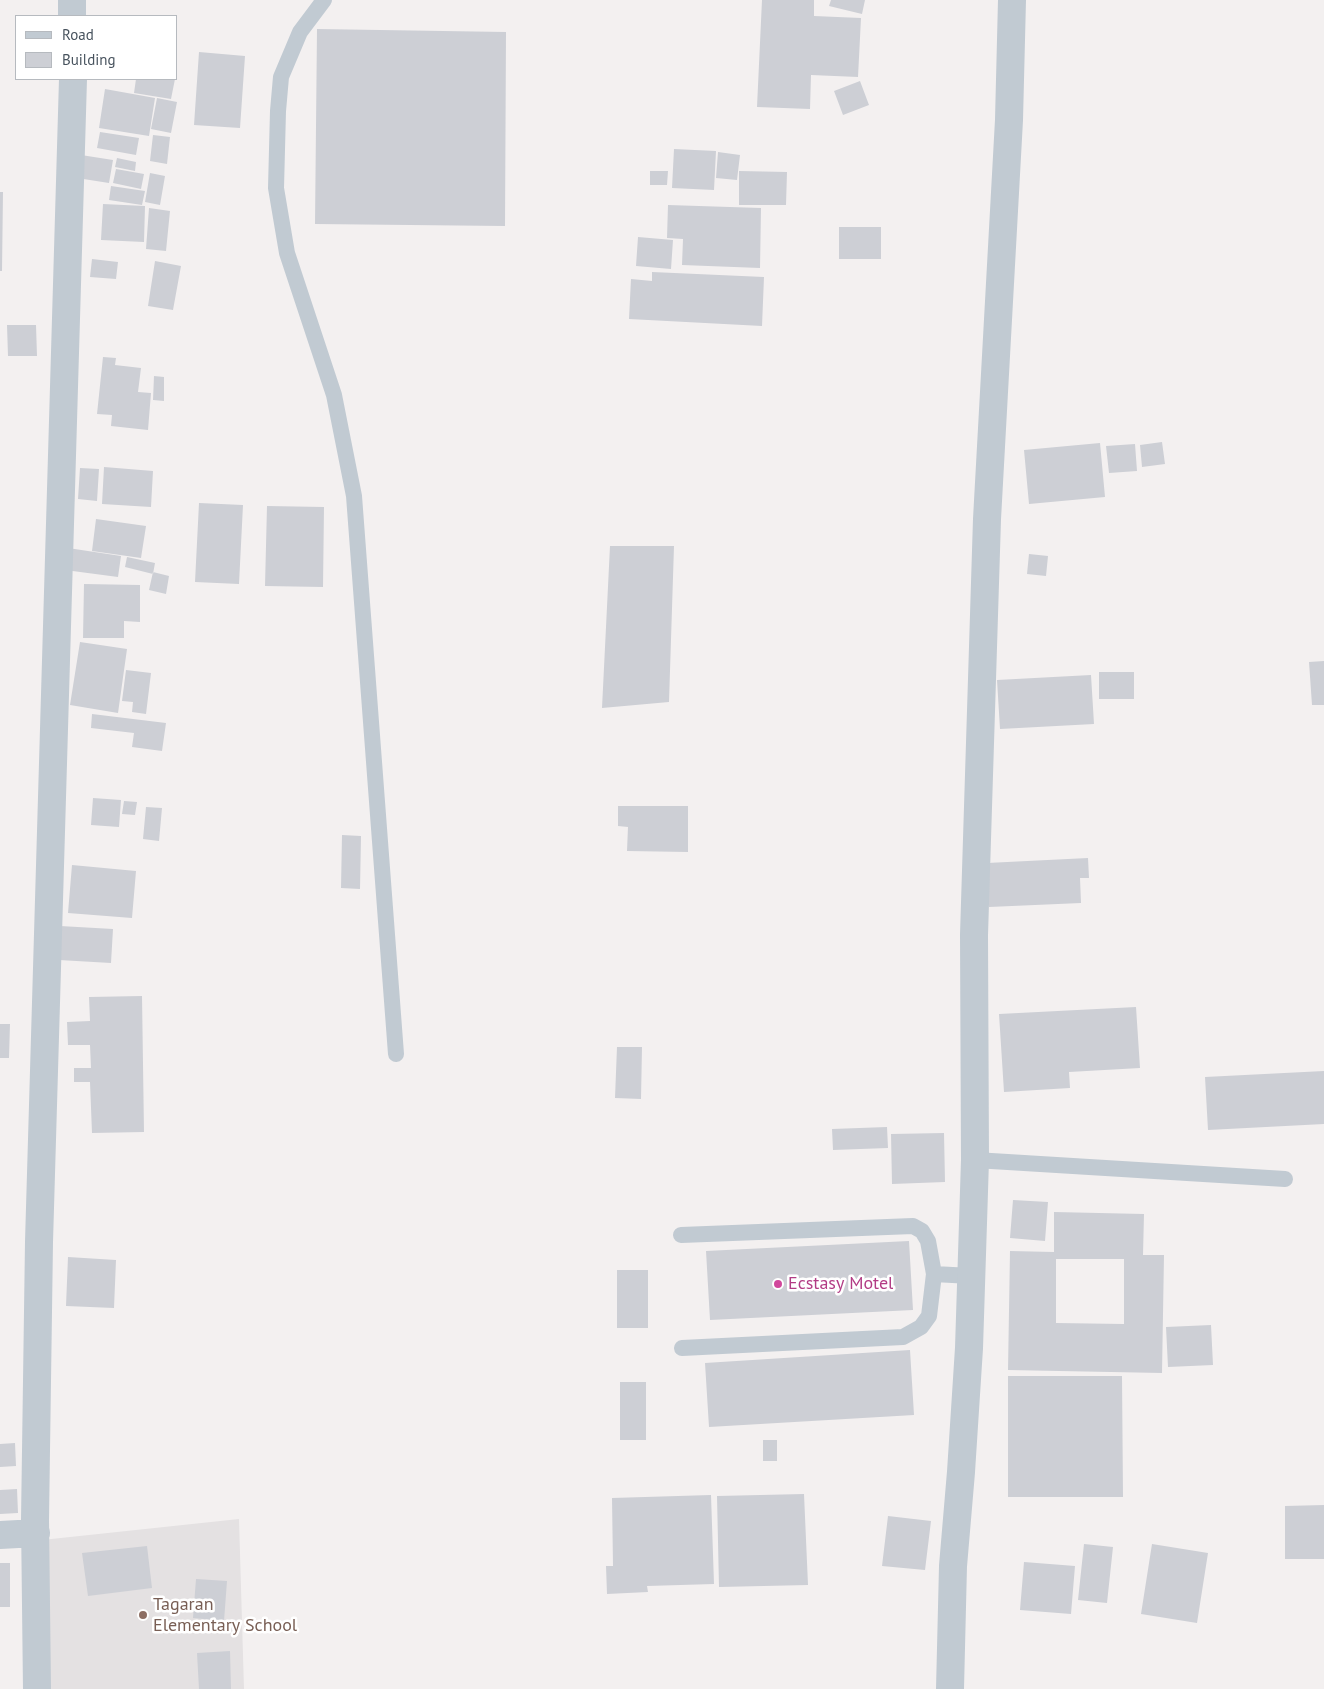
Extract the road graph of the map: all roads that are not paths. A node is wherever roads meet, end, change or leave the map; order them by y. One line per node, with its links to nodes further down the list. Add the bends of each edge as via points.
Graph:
1 (72, 0): 4 (street)
2 (324, 0): 6 (lane, via 300,32 281,77 276,188 287,253 334,395 354,496)
3 (1012, 0): 7 (street, via 1010,120 988,519 975,915)
4 (72, 15)
5 (73, 80): 13 (street, via 39,1242)
6 (396, 1054)
7 (975, 1160): 8 (lane); 11 (street)
8 (1285, 1178)
9 (681, 1235): 10 (lane, via 913,1226 922,1231 928,1242)
10 (934, 1274): 11 (lane); 12 (lane, via 929,1316 921,1327 903,1337)
11 (971, 1276): 16 (street, via 966,1406 953,1566)
12 (682, 1348)
13 (36, 1533): 14 (street); 15 (street)
14 (0, 1535)
15 (37, 1689)
16 (950, 1689)

